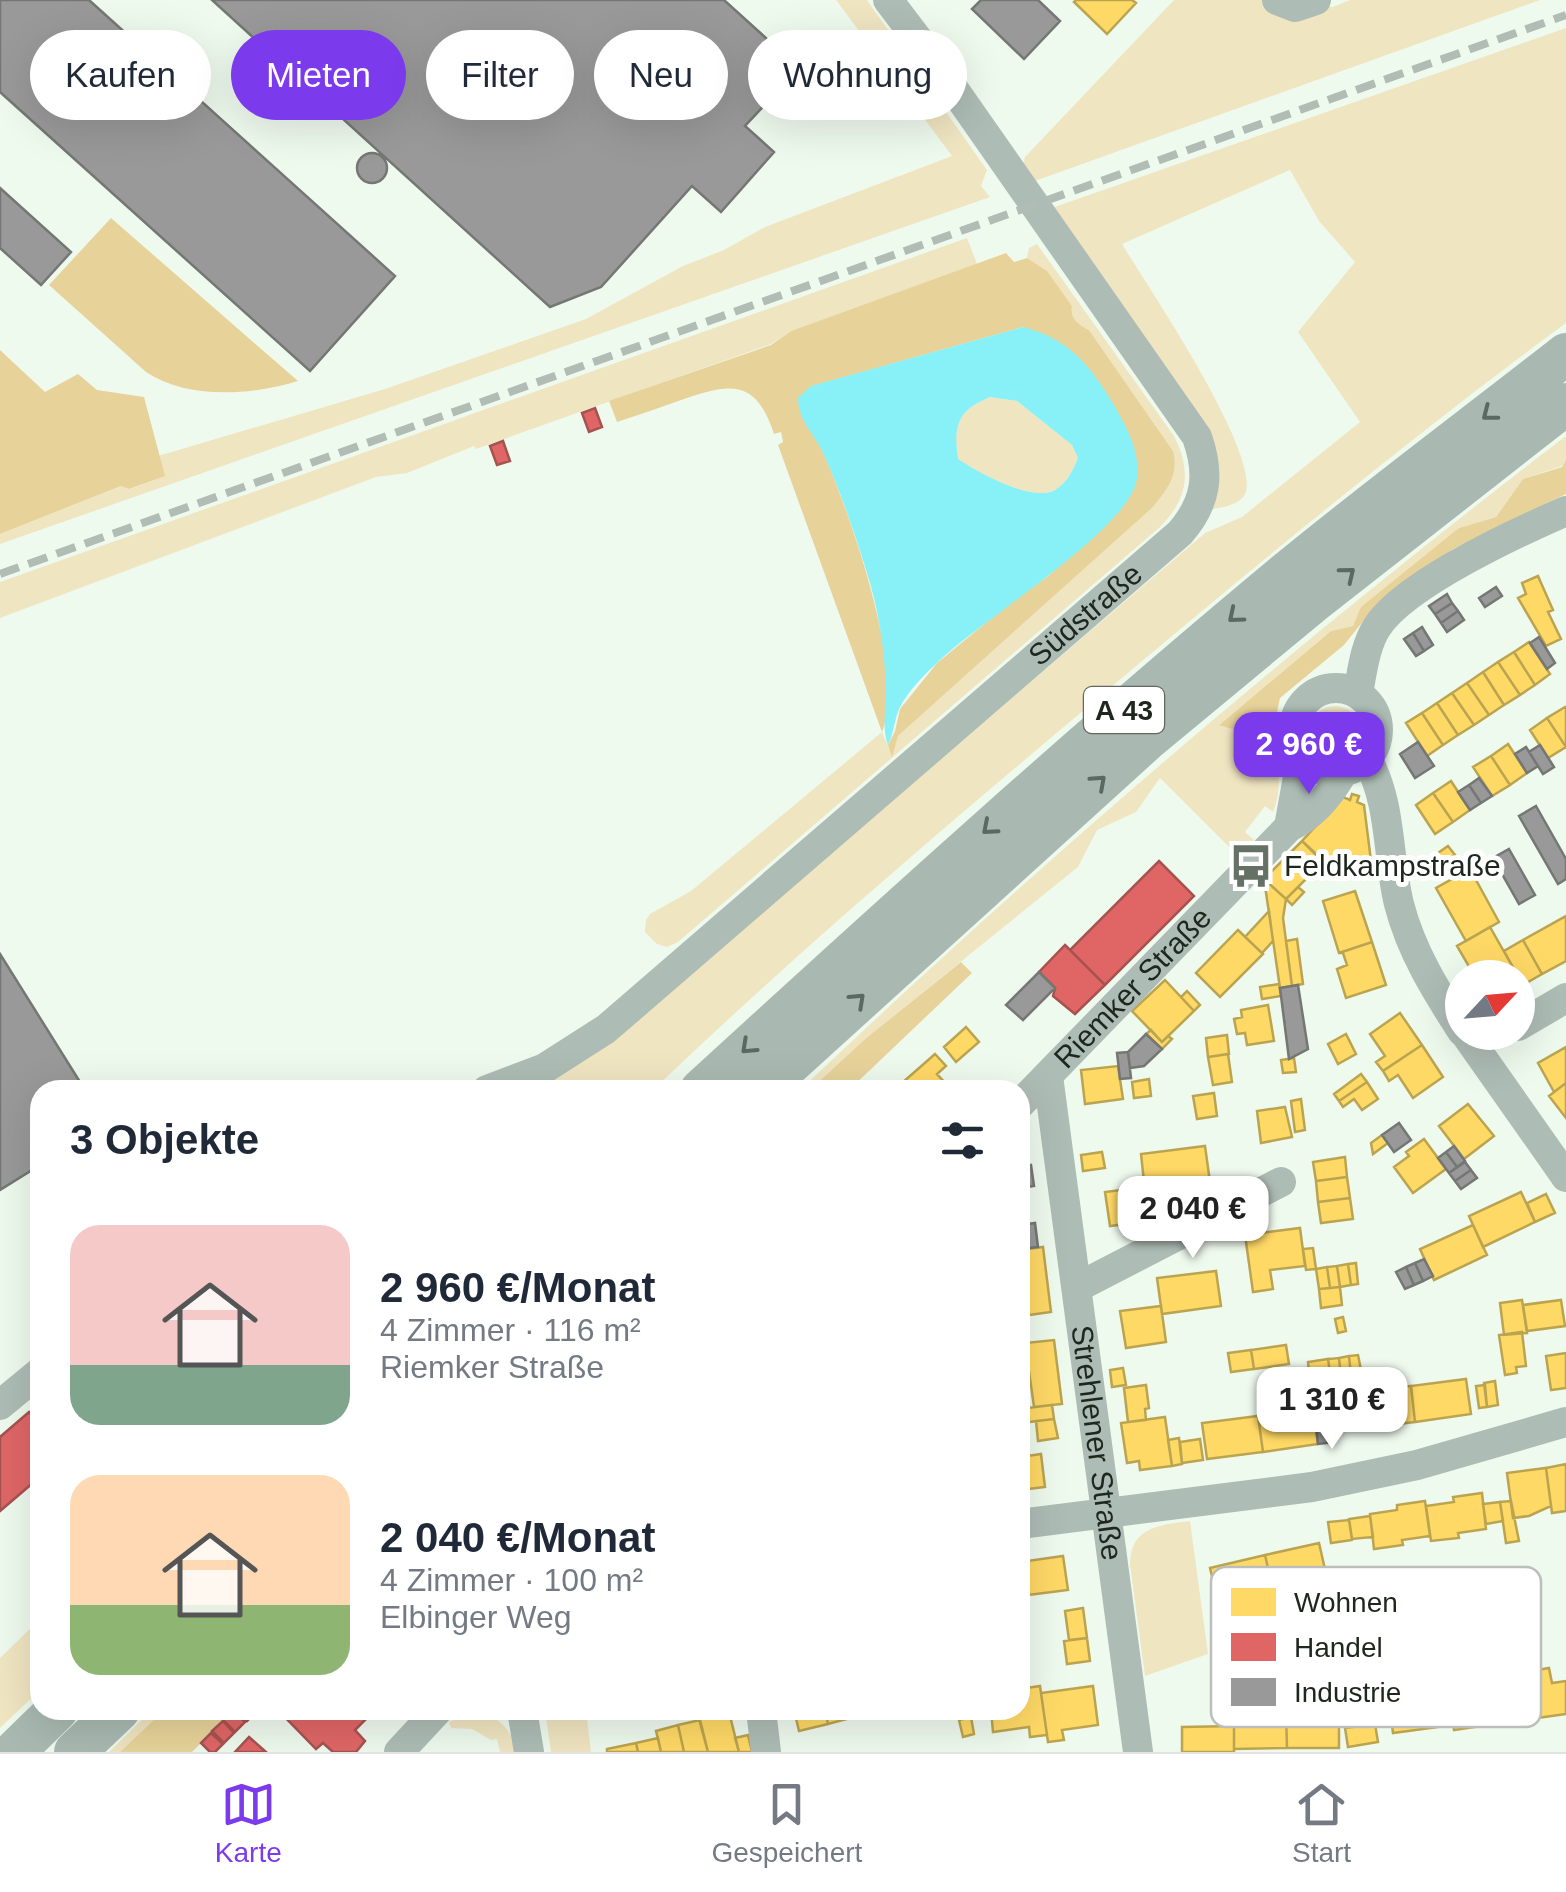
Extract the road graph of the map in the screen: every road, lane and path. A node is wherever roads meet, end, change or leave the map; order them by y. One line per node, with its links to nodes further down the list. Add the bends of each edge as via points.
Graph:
1 (888, 0): 16 (street, Südstraße, via 1197,436 1207,478 1203,497 1180,533 606,1028)
2 (1277, 0): 3 (street, via 1295,7)
3 (1316, 0)
4 (1566, 354): 17 (highway, A 43, one-way to 17, via 1289,571 1125,710)
5 (1566, 404): 18 (highway, A 43, one-way to 5, via 1149,738)
6 (1566, 511): 7 (street, via 1505,538 1405,600 1377,627)
7 (1358, 694): 8 (street, via 1325,688 1310,695 1294,724); 9 (street, via 1376,717 1378,732 1375,746)
8 (1302, 755): 9 (street, via 1328,772); 10 (street)
9 (1355, 765): 10 (street, Riemker Straße, via 1321,804); 12 (street, via 1378,780 1409,937)
10 (1289, 827): 15 (street, Riemker Straße)
11 (1566, 998): 13 (street)
12 (1445, 1004)
13 (1535, 1016)
14 (1476, 1050): 20 (street)
15 (1048, 1076): 19 (street, Riemker Straße); 22 (street, Strehlener Straße)
16 (514, 1080)
17 (712, 1080)
18 (771, 1080)
19 (1030, 1094)
20 (1566, 1177)
21 (1282, 1182): 22 (street)
22 (1078, 1287): 26 (street, Strehlener Straße)
23 (30, 1380): 24 (street)
24 (0, 1405)
25 (1566, 1422): 26 (street, via 1312,1488)
26 (1106, 1516): 27 (street); 36 (street, Strehlener Straße)
27 (1030, 1523)
28 (47, 1720): 32 (highway)
29 (109, 1720): 33 (highway)
30 (429, 1720): 34 (street)
31 (762, 1720): 35 (street)
32 (14, 1752)
33 (75, 1752)
34 (399, 1752)
35 (766, 1752)
36 (1138, 1752)

